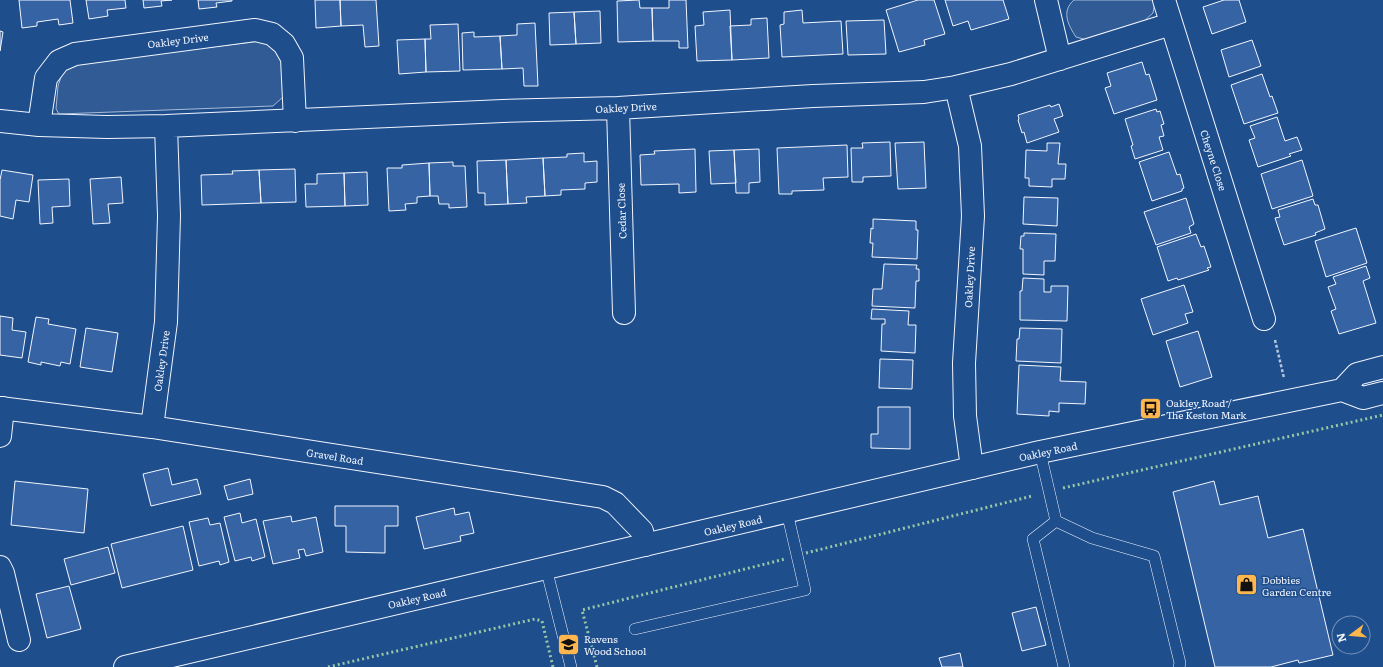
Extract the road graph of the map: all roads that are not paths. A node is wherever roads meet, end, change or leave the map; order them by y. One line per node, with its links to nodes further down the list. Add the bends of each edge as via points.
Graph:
1 (1046, 0): 4 (street)
2 (1164, 0): 3 (street, Cheyne Close)
3 (1171, 24): 4 (street, Oakley Drive); 12 (street, Cheyne Close)
4 (1060, 59): 5 (street, Oakley Drive)
5 (956, 87): 6 (street, Oakley Drive, via 924,92); 20 (street, Oakley Drive, via 970,146 973,216 964,363 965,416)
6 (618, 108): 8 (street, Oakley Drive); 11 (street, Cedar Close)
7 (0, 121): 9 (street, Oakley Drive)
8 (295, 121): 9 (street, Oakley Drive, via 292,58 284,44 272,34 255,30 75,54 59,61 46,78); 10 (street, Oakley Drive)
9 (39, 125): 10 (street, Oakley Drive)
10 (166, 126): 17 (street, Oakley Drive, via 169,216 166,322)
11 (624, 313)
12 (1264, 319)
13 (1383, 367): 14 (street, via 1357,374)
14 (1342, 390): 15 (street, via 1363,398); 19 (street, Oakley Road)
15 (1383, 393)
16 (1, 408): 17 (street, Gravel Road); 18 (street)
17 (152, 427): 23 (street, Gravel Road, via 603,497 615,503 642,531)
18 (0, 436)
19 (1040, 452): 20 (street, Oakley Road); 22 (lane)
20 (972, 468): 21 (street, Oakley Road)
21 (787, 512): 23 (street, Oakley Road); 26 (lane, via 805,590)
22 (1056, 521): 30 (lane, via 1034,539); 31 (lane, via 1092,538 1154,556)
23 (645, 546): 25 (street, Oakley Road)
24 (0, 567): 27 (street)
25 (546, 568): 28 (street, Oakley Road); 29 (lane)
26 (635, 629)
27 (20, 640)
28 (125, 667)
29 (571, 667)
30 (1064, 667)
31 (1179, 667)

